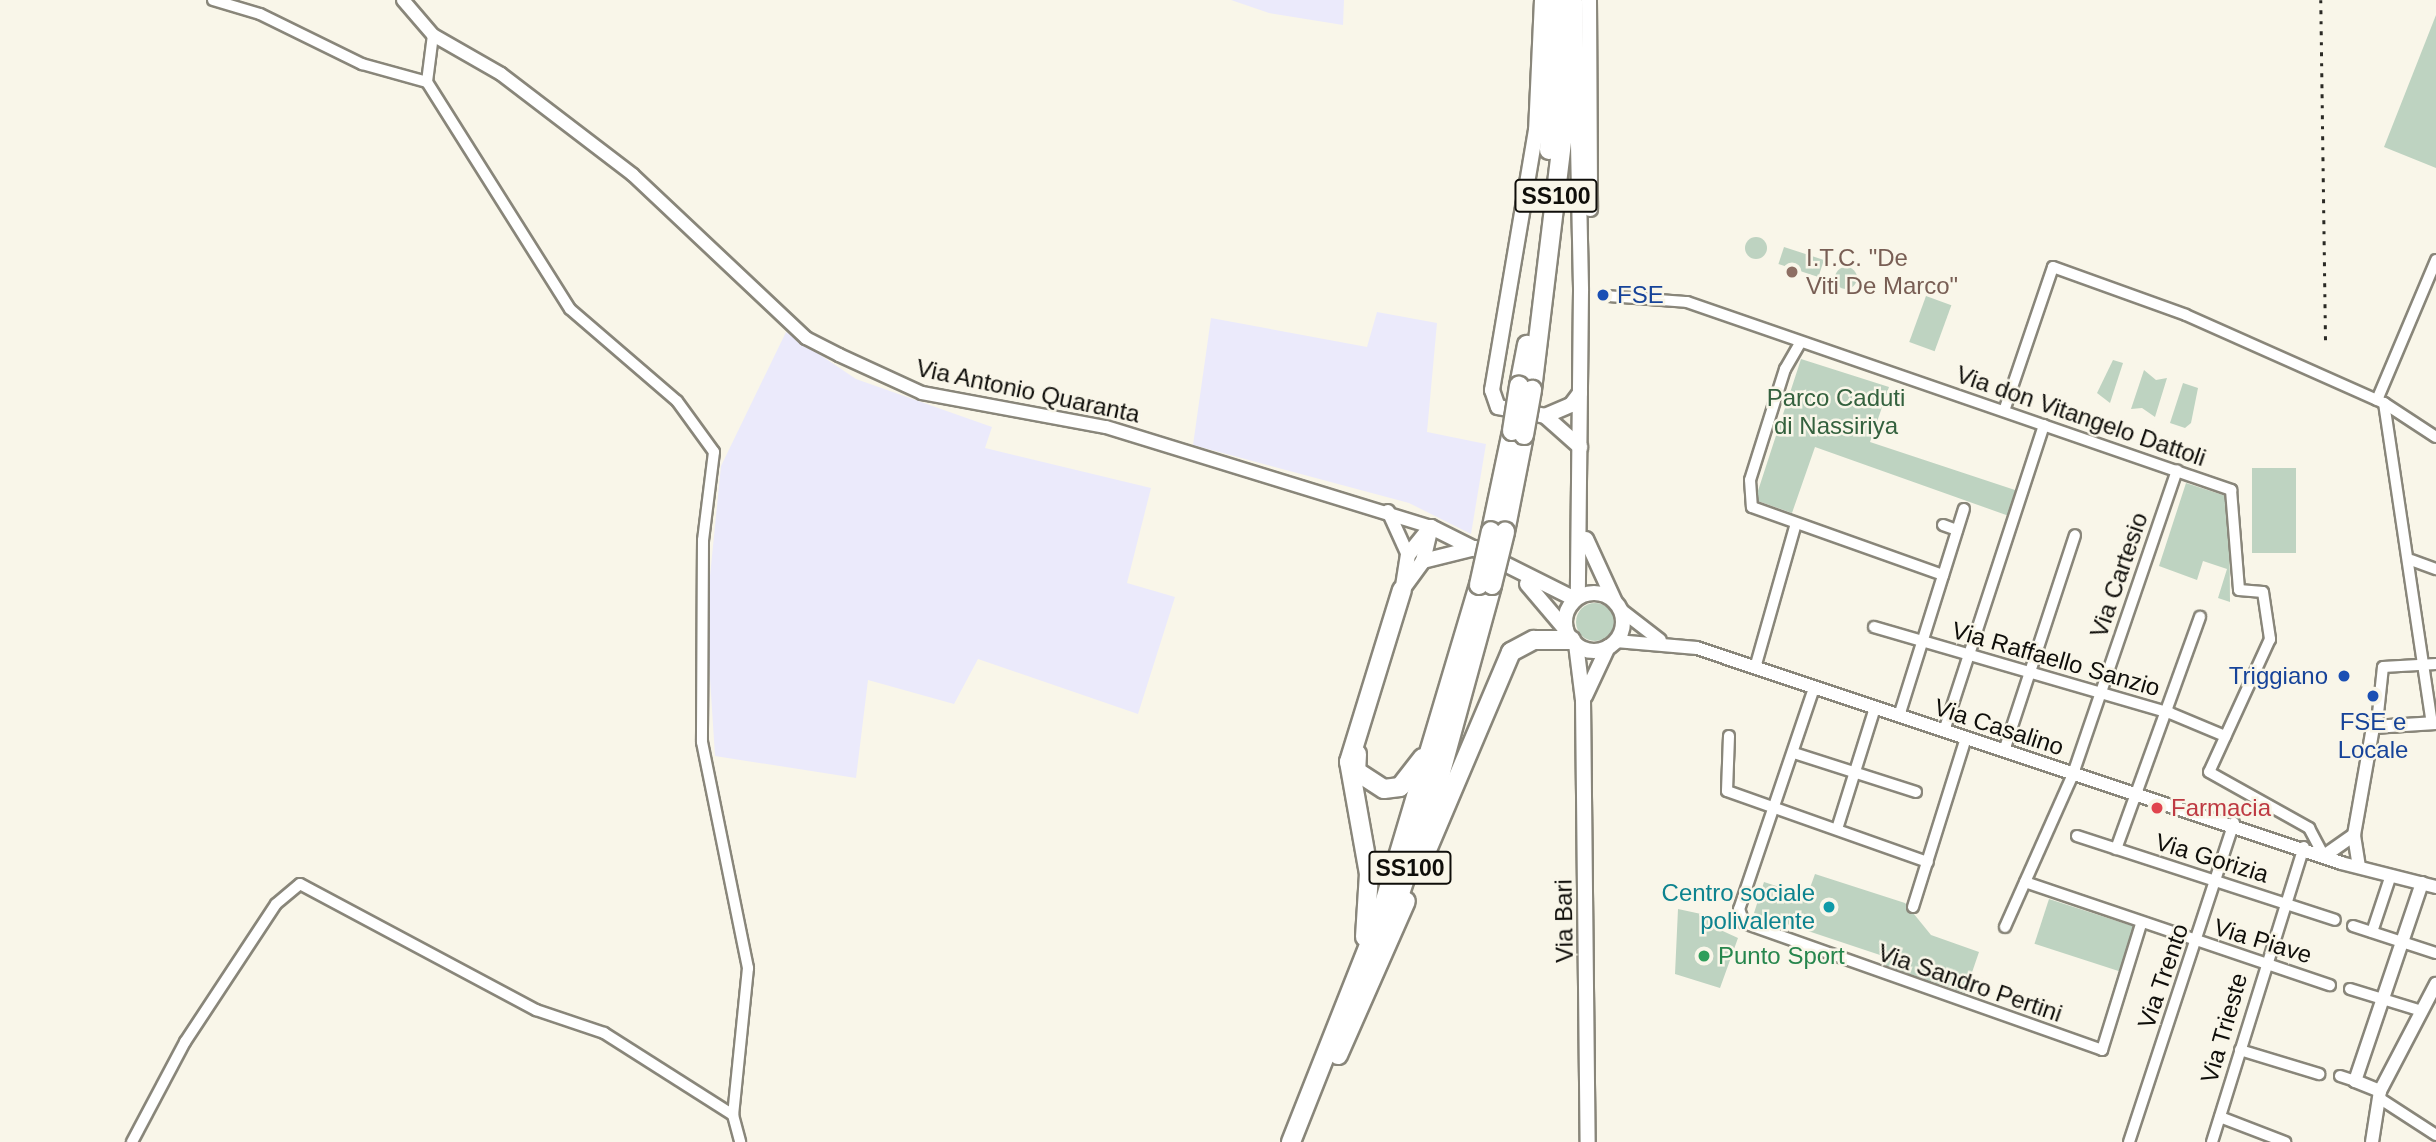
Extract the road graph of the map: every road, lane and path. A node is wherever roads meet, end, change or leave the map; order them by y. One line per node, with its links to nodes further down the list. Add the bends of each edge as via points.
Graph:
1 (213, 0): 9 (street, via 260,14 362,64)
2 (403, 0): 8 (street, Via Antonio Quaranta)
3 (1542, 0): 18 (main road, via 1536,130 1492,390 1498,407)
4 (1556, 0): 14 (highway, SS100, via 1551,128)
5 (1569, 0): 14 (highway, SS100, via 1563,126)
6 (1575, 0): 11 (main road)
7 (1589, 0): 11 (main road, via 1590,218)
8 (433, 35): 9 (street); 24 (street, Via Antonio Quaranta, via 500,74 633,175 806,338 839,355 922,393 1106,427)
9 (428, 82): 111 (street, via 570,309 677,401 714,452 702,540 702,742 748,968)
10 (2436, 260): 16 (street)
11 (1581, 291): 15 (main road)
12 (1607, 296): 13 (street, via 1687,302)
13 (1800, 345): 17 (street, Via don Vitangelo Dattoli); 27 (street, via 1784,369 1748,494 1759,513)
14 (1526, 388): 38 (highway, SS100, bridge)
15 (1580, 393): 18 (main road, via 1571,405); 21 (main road)
16 (2380, 401): 17 (street, via 2186,315 2053,267); 20 (street); 33 (street)
17 (2004, 411): 19 (street, Via don Vitangelo Dattoli)
18 (1545, 416): 21 (main road)
19 (2044, 425): 22 (street, Via don Vitangelo Dattoli); 48 (street)
20 (2436, 437)
21 (1581, 448): 28 (main road)
22 (2177, 470): 55 (street, Via Cartesio); 65 (street, Via don Vitangelo Dattoli, via 2231,490 2239,590 2263,592 2268,649)
23 (1964, 509): 29 (street)
24 (1388, 510): 26 (street, Via Antonio Quaranta); 32 (street)
25 (1943, 526): 29 (street)
26 (1432, 527): 31 (main road); 32 (main road); 34 (main road)
27 (1795, 527): 36 (street); 51 (street)
28 (1582, 528): 40 (main road); 41 (main road, via 1597,572)
29 (1957, 530): 36 (street)
30 (2075, 535): 52 (street)
31 (1475, 548): 34 (main road); 37 (main road)
32 (1408, 555): 39 (main road)
33 (2412, 560): 35 (street); 49 (street)
34 (1423, 561): 39 (main road)
35 (2436, 569)
36 (1943, 575): 46 (street)
37 (1522, 578): 40 (main road); 44 (main road)
38 (1485, 585): 53 (highway, SS100); 106 (highway, SS100, via 1418,847)
39 (1402, 590): 62 (highway, SS100)
40 (1576, 598): 41 (main road, via 1597,593); 44 (main road, via 1565,619)
41 (1619, 607): 45 (street, Via Casalino); 47 (main road)
42 (2200, 617): 58 (street)
43 (1874, 627): 46 (street, Via Raffaello Sanzio)
44 (1571, 639): 47 (main road); 56 (main road, Via Bari); 106 (highway, SS100, via 1520,644 1506,662)
45 (1661, 640): 47 (street, Via Casalino); 51 (street, Via Casalino)
46 (1923, 642): 48 (street, Via Raffaello Sanzio); 59 (street)
47 (1612, 644): 56 (main road)
48 (1967, 655): 52 (street, Via Raffaello Sanzio); 63 (street)
49 (2422, 664): 50 (street); 60 (street, via 2383,667); 61 (street)
50 (2436, 664)
51 (1755, 668): 54 (street, Via Casalino)
52 (2029, 674): 55 (street, Via Raffaello Sanzio); 67 (street)
53 (1453, 680): 62 (highway, SS100, via 1418,772 1400,787 1384,789 1356,771); 99 (highway, SS100)
54 (1814, 688): 57 (street, Via Casalino); 68 (street, Via Sandro Pertini)
55 (2099, 697): 58 (street, Via Raffaello Sanzio); 70 (street, Via Cartesio)
56 (1583, 700): 119 (main road, Via Bari)
57 (1875, 708): 59 (street, Via Casalino); 69 (street)
58 (2170, 713): 65 (street, Via Raffaello Sanzio); 72 (street)
59 (1899, 716): 63 (street, Via Casalino)
60 (2377, 723): 61 (street); 76 (street)
61 (2434, 723)
62 (1358, 729): 99 (highway, SS100, via 1349,762 1369,874)
63 (1944, 731): 66 (street, Via Casalino)
64 (1729, 736): 73 (street, via 1727,791)
65 (2225, 736): 80 (street, via 2209,772 2309,828)
66 (1966, 738): 67 (street, Via Casalino); 81 (street)
67 (2004, 751): 70 (street, Via Casalino)
68 (1794, 753): 69 (street); 73 (street, Via Sandro Pertini)
69 (1856, 773): 71 (street); 75 (street)
70 (2073, 774): 72 (street, Via Casalino); 85 (street, Via Cartesio)
71 (1916, 792)
72 (2139, 793): 74 (street, Via Casalino); 79 (street)
73 (1775, 809): 75 (street); 91 (street, Via Sandro Pertini, via 1740,909 1744,923 2102,1050)
74 (2234, 823): 78 (street, Via Casalino); 84 (street, Via Trento)
75 (1836, 829): 81 (street)
76 (2354, 835): 80 (street); 82 (street)
77 (2077, 836): 79 (street, Via Gorizia)
78 (2304, 847): 80 (street, Via Casalino); 88 (street, Via Trieste)
79 (2116, 849): 84 (street, Via Gorizia)
80 (2324, 856): 82 (street, Via Casalino)
81 (1928, 862): 89 (street)
82 (2359, 867): 83 (street, Via Casalino)
83 (2391, 875): 86 (street, Via Casalino); 94 (street)
84 (2216, 880): 88 (street, Via Gorizia); 96 (street, Via Trento)
85 (2025, 882): 91 (street, Via Piave); 93 (street, Via Cartesio)
86 (2422, 883): 87 (street, Via Casalino); 95 (street)
87 (2436, 887)
88 (2288, 904): 90 (street, Via Gorizia); 98 (street, Via Trieste)
89 (1913, 906)
90 (2334, 920)
91 (2141, 924): 96 (street, Via Piave)
92 (2353, 926): 94 (street)
93 (2005, 927)
94 (2372, 932): 95 (street)
95 (2402, 942): 97 (street); 103 (street)
96 (2197, 943): 98 (street, Via Piave); 120 (street, Via Trento)
97 (2436, 953)
98 (2265, 963): 101 (street, Via Piave); 105 (street, Via Trieste)
99 (1361, 967): 117 (highway, SS100)
100 (2436, 984): 104 (street)
101 (2330, 985)
102 (2350, 989): 103 (street)
103 (2382, 999): 104 (street); 109 (street)
104 (2422, 1011): 110 (street)
105 (2240, 1050): 107 (street); 112 (street, Via Trieste)
106 (1338, 1055): 118 (highway, SS100)
107 (2319, 1074)
108 (2340, 1076): 109 (street)
109 (2356, 1081): 110 (street)
110 (2380, 1094): 113 (street); 123 (street)
111 (733, 1115): 115 (street, via 604,1033 536,1010 300,884 276,904 185,1042); 116 (street)
112 (2220, 1117): 114 (street); 121 (street, Via Trieste)
113 (2436, 1135)
114 (2257, 1138): 122 (street)
115 (132, 1142)
116 (740, 1142)
117 (1291, 1142)
118 (1303, 1142)
119 (1588, 1142)
120 (2129, 1142)
121 (2212, 1142)
122 (2285, 1142)
123 (2372, 1142)

